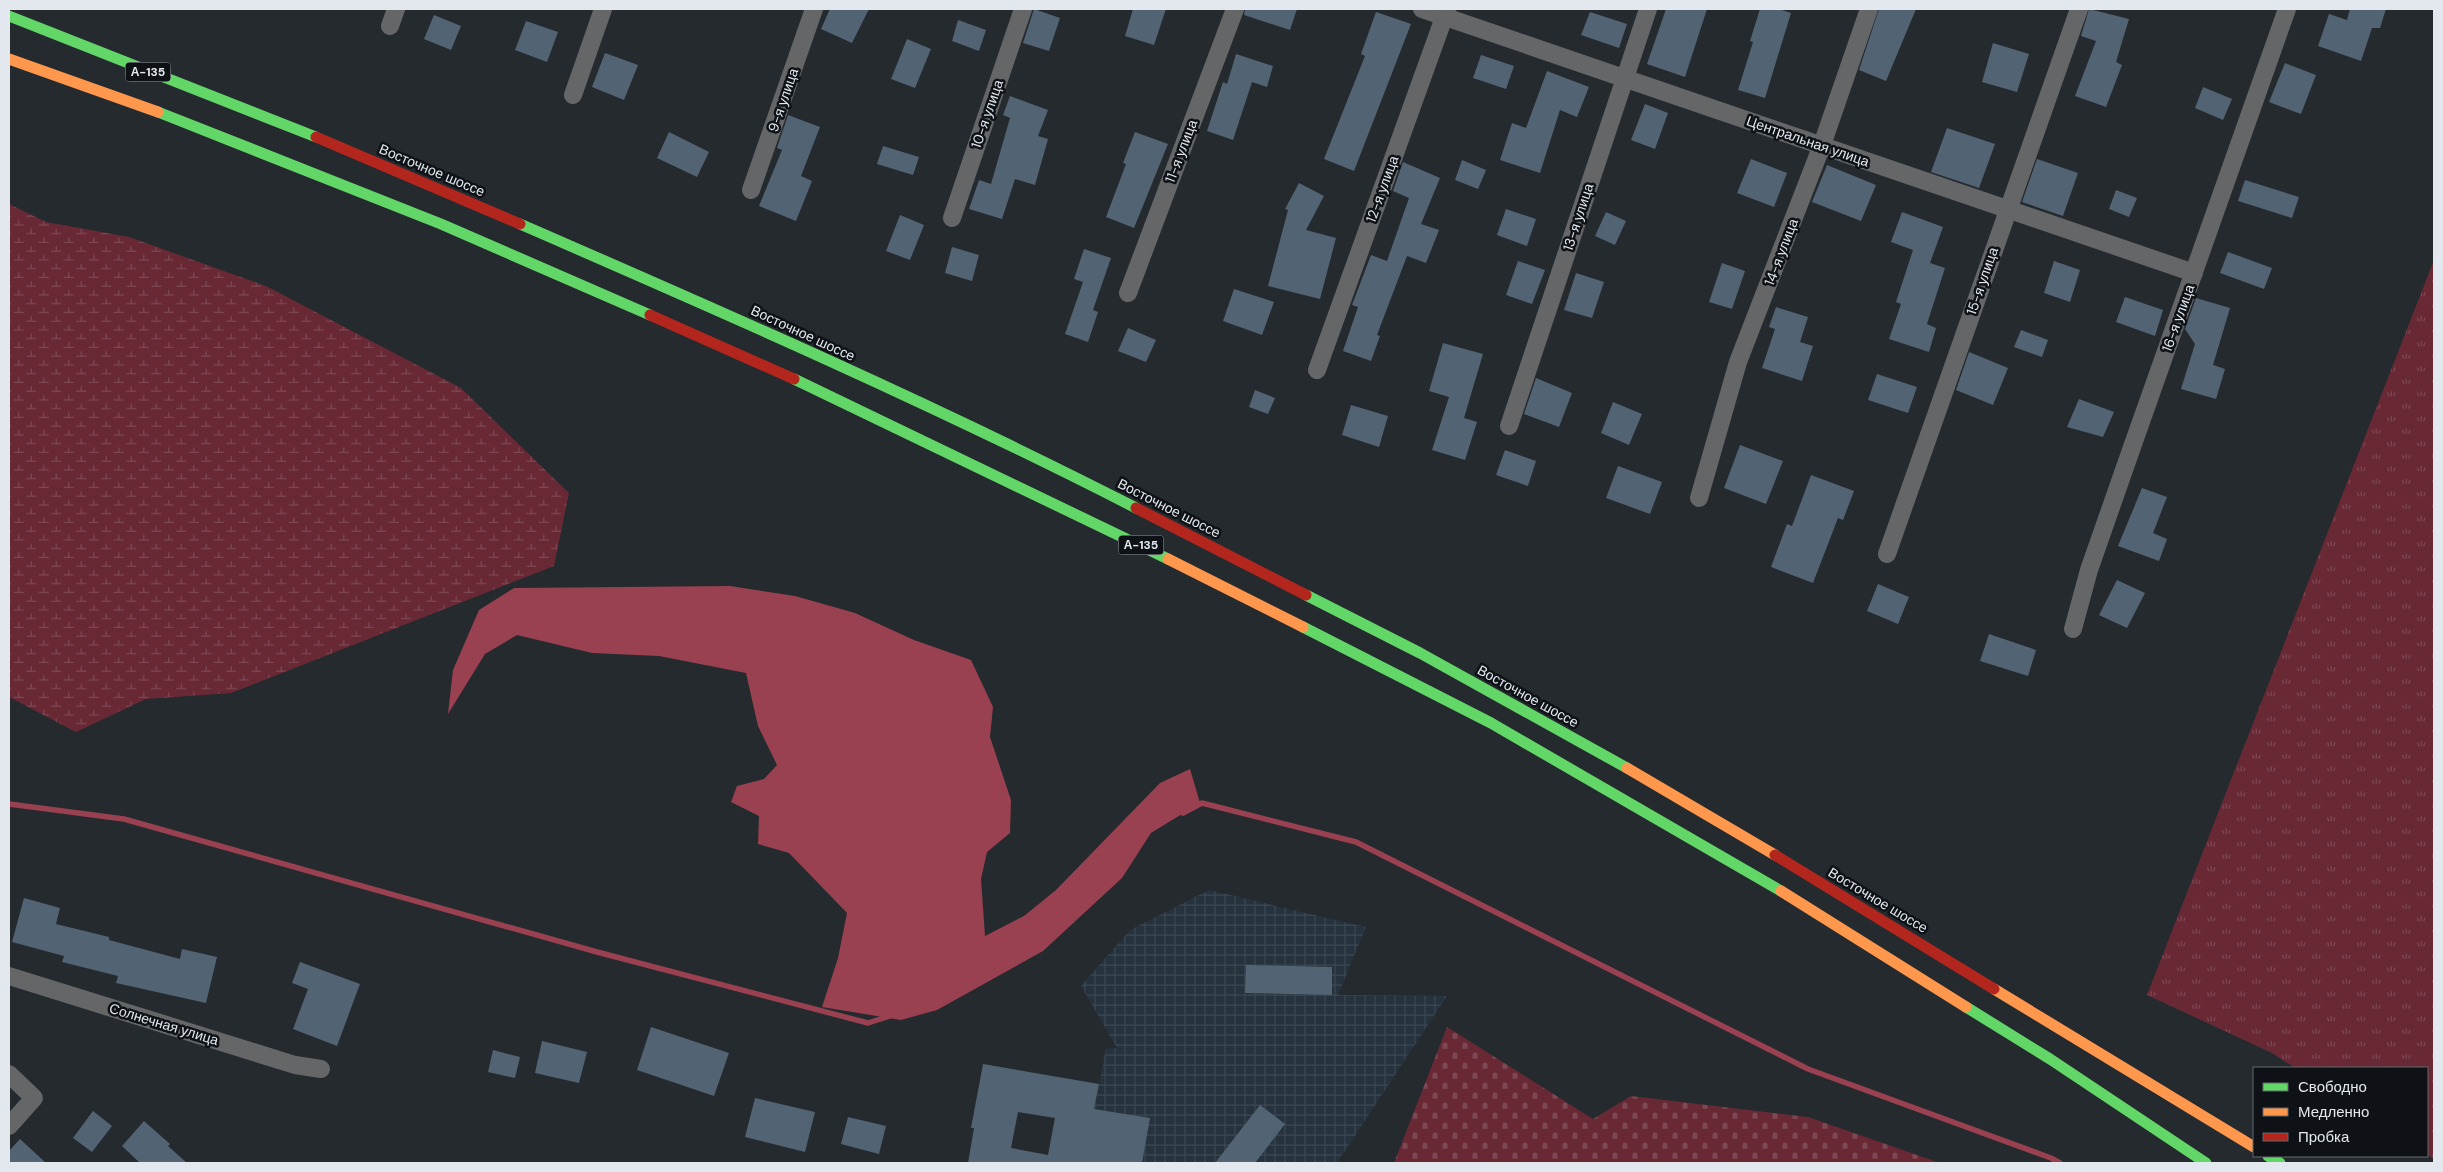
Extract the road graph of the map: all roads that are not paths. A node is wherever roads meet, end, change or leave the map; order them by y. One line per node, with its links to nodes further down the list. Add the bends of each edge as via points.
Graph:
1 (396, 9): 13 (street)
2 (603, 9): 16 (street)
3 (814, 9): 18 (street, 9-я улица)
4 (1023, 9): 20 (street, 10-я улица)
5 (1235, 9): 22 (street, 11-я улица)
6 (1422, 9): 11 (street, Центральная улица)
7 (1648, 9): 15 (street, 13-я улица)
8 (1869, 9): 17 (street, 14-я улица)
9 (2079, 9): 19 (street, 15-я улица)
10 (2287, 9): 21 (street, 16-я улица)
11 (1446, 13): 15 (street, Центральная улица); 23 (street, 12-я улица)
12 (9, 16): 32 (highway, Восточное шоссе / А-135, via 378,162 703,304 1044,461 1420,653 1698,808)
13 (390, 26)
14 (9, 59): 33 (highway, А-135, via 136,103 441,224 754,360 1109,529 1491,723 1771,885 2050,1059)
15 (1624, 80): 17 (street, Центральная улица); 24 (street, 13-я улица)
16 (574, 95)
17 (1822, 145): 19 (street, Центральная улица); 25 (street, 14-я улица, via 1738,362)
18 (751, 190)
19 (2008, 209): 21 (street, Центральная улица); 26 (street, 15-я улица)
20 (952, 218)
21 (2194, 273): 27 (street, 16-я улица, via 2089,570)
22 (1128, 294)
23 (1317, 370)
24 (1509, 426)
25 (1698, 498)
26 (1887, 554)
27 (2073, 629)
28 (9, 976): 29 (street, Солнечная улица, via 295,1065)
29 (321, 1070)
30 (9, 1074): 31 (street, via 34,1098)
31 (9, 1126)
32 (2253, 1146)
33 (2206, 1163)

